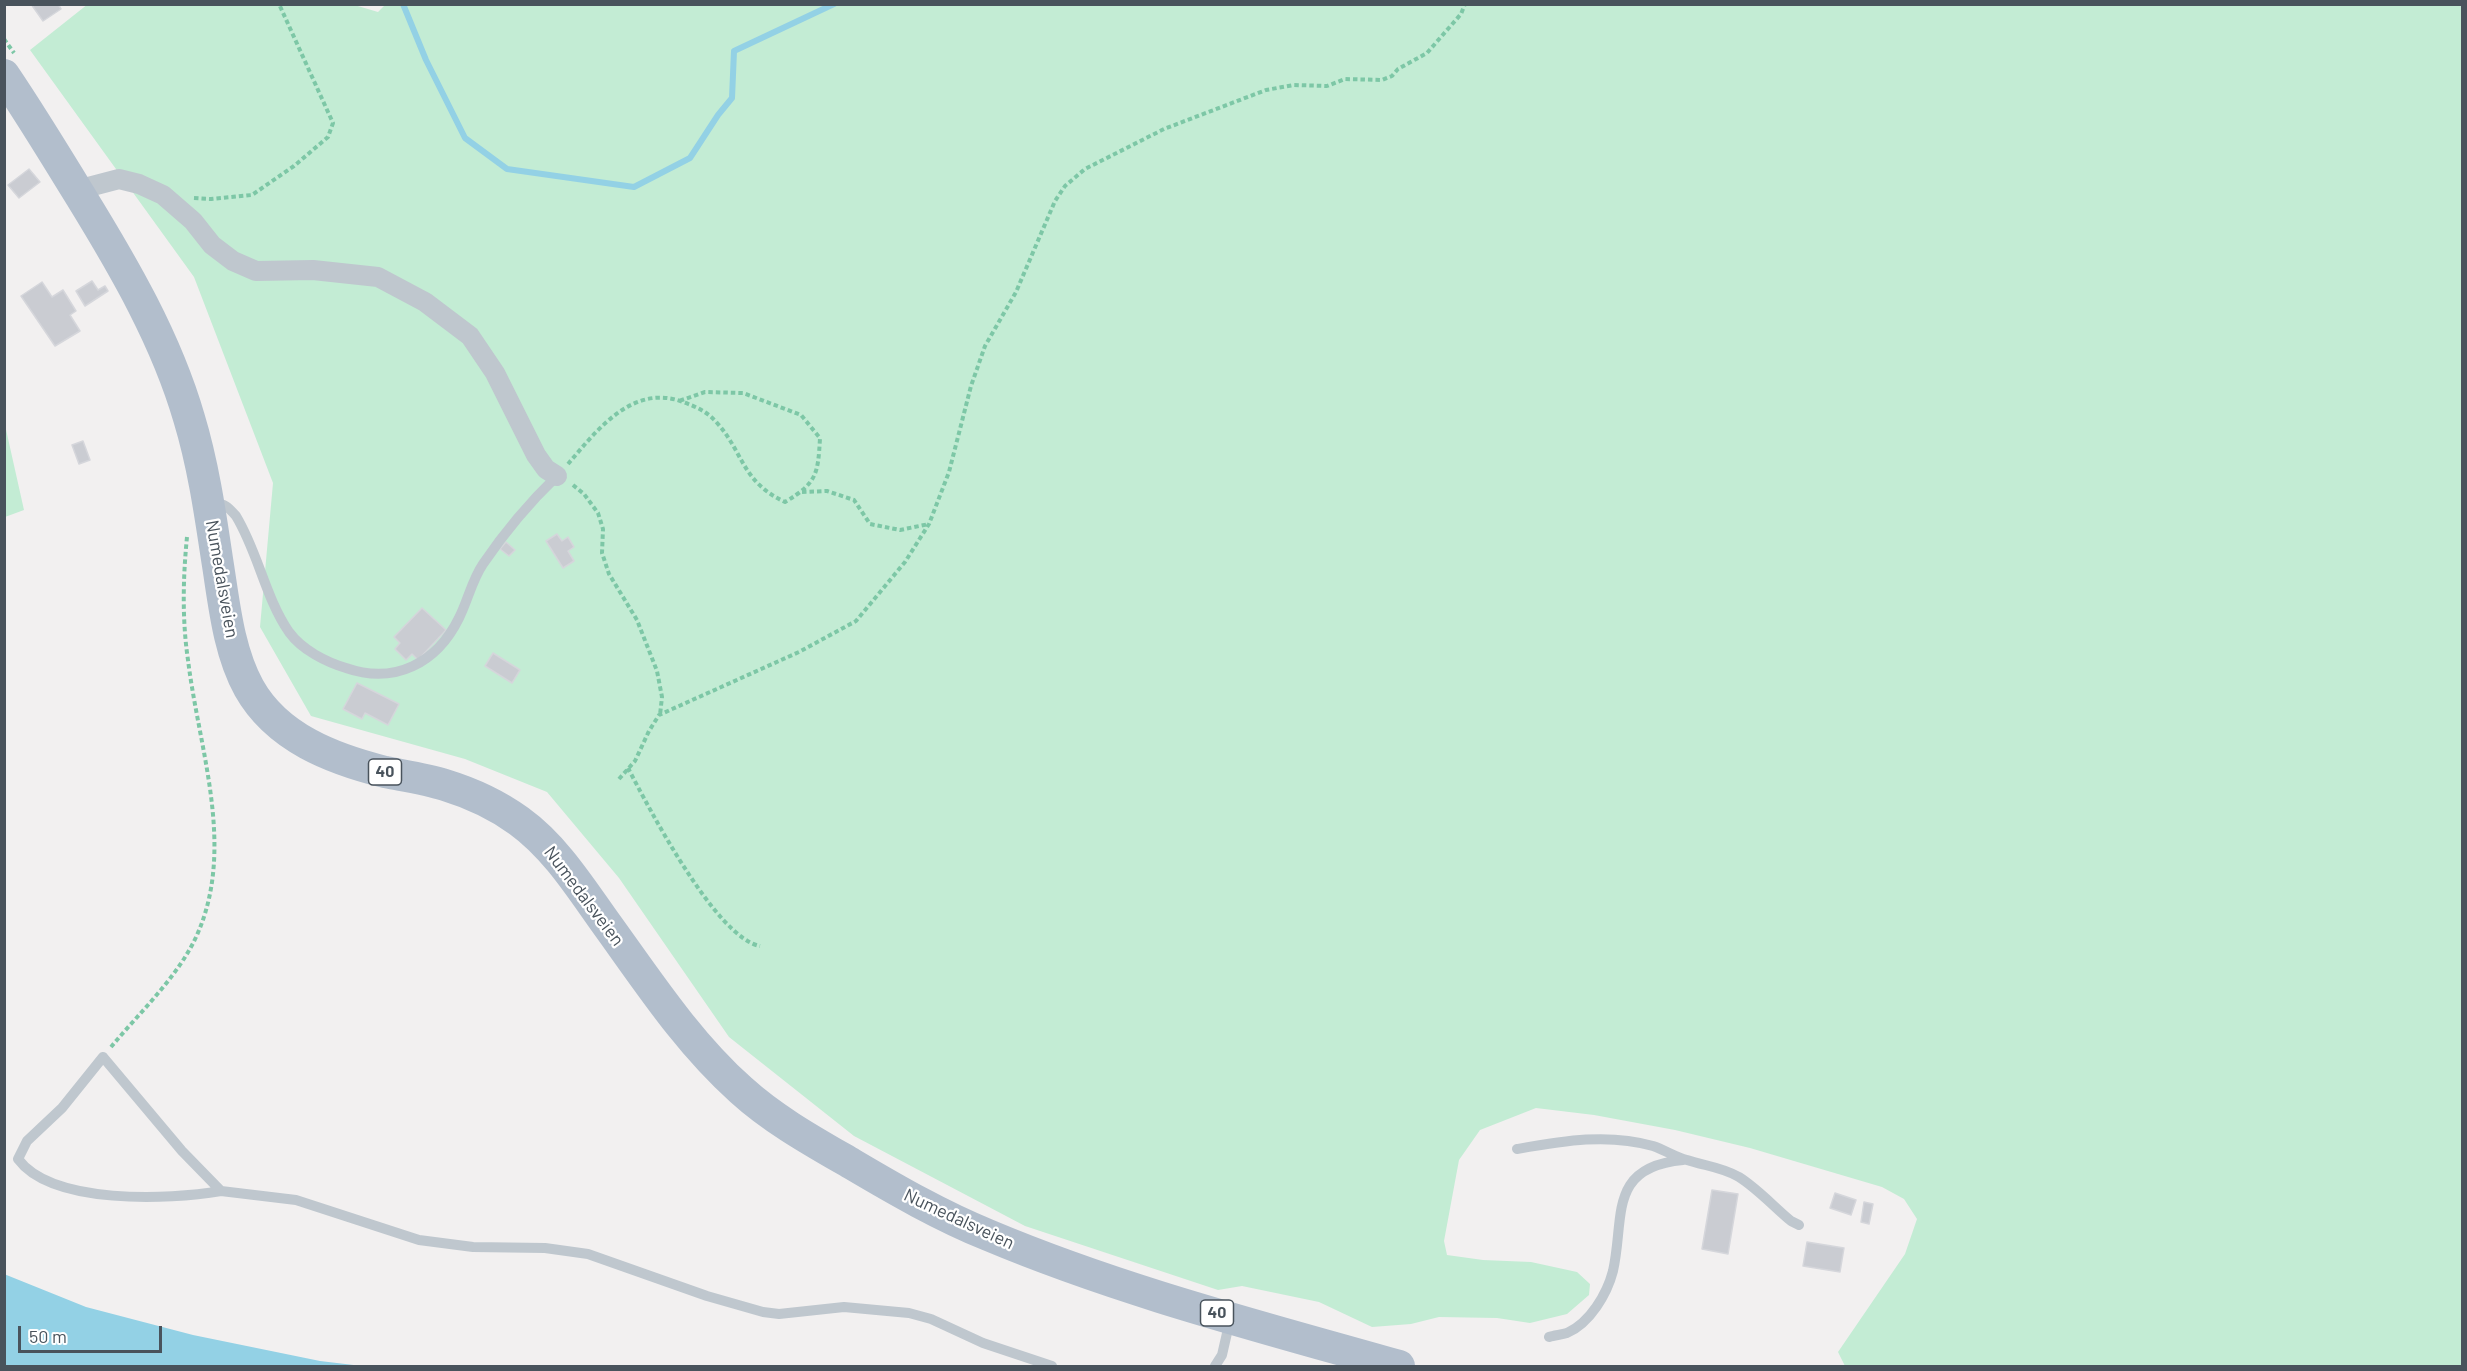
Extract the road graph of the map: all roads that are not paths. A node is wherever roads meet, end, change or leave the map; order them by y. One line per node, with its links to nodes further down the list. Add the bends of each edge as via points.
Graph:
1 (5, 76): 2 (main road, Numedalsveien / 40)
2 (77, 190): 3 (street, via 119,179 139,184 164,195 212,245 233,261 256,271 313,270 378,277 425,302 470,336 495,373 536,455); 4 (main road, Numedalsveien / 40, via 136,290 164,352 189,420)
3 (557, 476): 4 (lane, via 483,563 459,618 435,652 419,664 382,674 359,673 333,664 296,640 274,605 236,516 226,505)
4 (209, 504): 9 (main road, Numedalsveien / 40, via 225,609 239,666 257,700 294,736 344,760 481,798 530,829 573,877 663,1003 709,1058 742,1091 815,1143 908,1197 986,1235)
5 (1517, 1149): 6 (lane, via 1564,1141 1629,1141)
6 (1686, 1160): 8 (lane, via 1719,1167 1740,1178); 10 (lane, via 1653,1165 1632,1183 1620,1212 1613,1270 1605,1292 1582,1321 1568,1332)
7 (221, 1191): 7 (lane, via 194,1165 104,1057 62,1108 27,1141 18,1159 43,1181 80,1191 133,1197); 11 (lane, via 296,1200 419,1240 588,1254 763,1312 844,1307 909,1313)
8 (1799, 1225)
9 (1230, 1317): 12 (lane, via 1222,1355); 13 (main road, Numedalsveien / 40)
10 (1549, 1337)
11 (1052, 1366)
12 (1215, 1366)
13 (1399, 1366)

